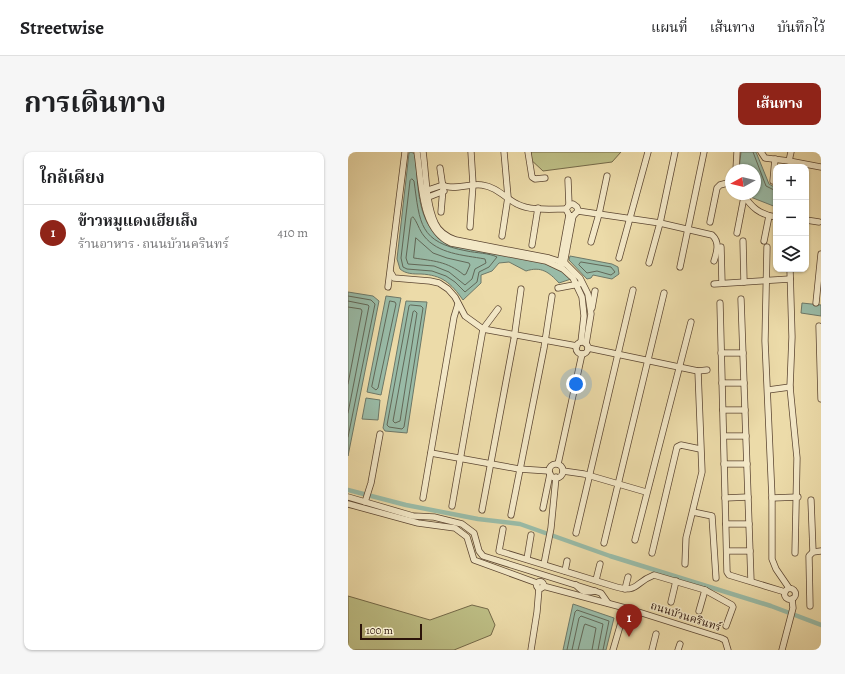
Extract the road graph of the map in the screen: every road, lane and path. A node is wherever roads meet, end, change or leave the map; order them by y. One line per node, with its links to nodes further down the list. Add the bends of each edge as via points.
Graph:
1 (405, 152): 60 (street)
2 (417, 152): 27 (street)
3 (422, 152): 27 (street)
4 (471, 152): 25 (street)
5 (504, 152): 28 (street)
6 (528, 152): 22 (street, via 532,177)
7 (648, 152): 38 (street)
8 (675, 152): 42 (street)
9 (704, 152): 44 (street)
10 (737, 152): 15 (street)
11 (761, 152): 13 (street, via 765,158)
12 (791, 152): 14 (street)
13 (775, 159): 14 (street); 16 (street)
14 (789, 160): 17 (street)
15 (736, 164)
16 (775, 164)
17 (801, 164)
18 (809, 166): 19 (street)
19 (821, 167)
20 (440, 168): 26 (street)
21 (606, 176): 35 (street)
22 (545, 178)
23 (568, 180): 33 (street)
24 (725, 183): 40 (street, via 720,184 718,188)
25 (473, 184): 26 (street); 28 (street, via 493,188); 43 (street)
26 (444, 188): 27 (street); 29 (street); 34 (street)
27 (426, 191): 29 (street)
28 (508, 197): 32 (street, via 518,205); 46 (street)
29 (427, 198): 57 (street, via 430,223 442,239 451,244 494,250)
30 (742, 200): 45 (street)
31 (747, 200): 36 (street, via 758,212)
32 (538, 208): 33 (street); 51 (street)
33 (571, 211): 35 (street); 57 (street)
34 (441, 212)
35 (599, 214): 38 (street); 49 (street)
36 (769, 216): 37 (street); 48 (street)
37 (773, 217)
38 (629, 218): 42 (street); 54 (street)
39 (809, 220): 41 (street)
40 (710, 222)
41 (820, 222)
42 (660, 223): 44 (street); 56 (street)
43 (470, 227)
44 (689, 229): 55 (street, via 714,236 718,250); 58 (street)
45 (737, 233)
46 (502, 236)
47 (743, 241): 64 (street)
48 (764, 241)
49 (591, 242)
50 (720, 242): 65 (street)
51 (532, 245)
52 (767, 247): 62 (street)
53 (821, 254): 79 (street)
54 (619, 258)
55 (714, 261)
56 (649, 263)
57 (562, 265): 63 (street); 67 (street)
58 (680, 266)
59 (790, 272): 61 (street)
60 (391, 273): 68 (street); 80 (street, via 394,278 438,284 448,289)
61 (790, 279): 62 (street); 99 (street)
62 (766, 280): 64 (street); 100 (street, via 765,340)
63 (583, 282): 67 (street); 74 (street)
64 (744, 282): 65 (street)
65 (722, 283): 66 (street)
66 (714, 284)
67 (576, 285): 69 (street); 76 (street)
68 (388, 287)
69 (558, 288)
70 (521, 289): 86 (street)
71 (633, 290): 92 (street)
72 (595, 291): 82 (street)
73 (664, 293): 93 (street)
74 (588, 294): 76 (street); 82 (street)
75 (552, 296): 87 (street)
76 (582, 297): 88 (street)
77 (741, 299): 89 (street)
78 (720, 303): 90 (street)
79 (816, 303)
80 (458, 304): 85 (street, via 465,316); 108 (street)
81 (498, 309): 85 (street)
82 (591, 314): 88 (street)
83 (690, 322): 94 (street)
84 (819, 326): 101 (street)
85 (483, 329): 86 (street); 109 (street)
86 (514, 334): 87 (street); 110 (street)
87 (544, 341): 88 (street); 114 (street)
88 (583, 345): 91 (street, via 586,353); 91 (street, via 577,351); 92 (street)
89 (743, 352): 90 (street); 98 (street)
90 (721, 353): 97 (street)
91 (582, 354): 111 (street)
92 (618, 356): 93 (street); 117 (street)
93 (648, 361): 94 (street); 119 (street)
94 (678, 367): 96 (street); 120 (street)
95 (707, 370): 96 (street)
96 (698, 371): 107 (street)
97 (722, 383): 98 (street); 102 (street)
98 (744, 383): 103 (street)
99 (790, 386): 100 (street); 123 (street)
100 (768, 390): 127 (street)
101 (821, 399)
102 (723, 410): 103 (street); 105 (street)
103 (745, 410): 106 (street)
104 (380, 434): 124 (street)
105 (724, 436): 106 (street); 112 (street)
106 (746, 436): 113 (street)
107 (700, 449): 133 (street, via 702,472); 146 (street, via 678,446)
108 (431, 453): 109 (street); 125 (street)
109 (461, 459): 110 (street); 130 (street)
110 (490, 464): 114 (street); 132 (street)
111 (558, 464): 115 (street); 116 (street, via 552,465)
112 (724, 464): 113 (street); 126 (street)
113 (747, 464): 122 (street)
114 (519, 469): 116 (street); 134 (street)
115 (563, 471): 117 (street); 118 (street, via 561,476)
116 (550, 472): 118 (street); 131 (street)
117 (589, 476): 119 (street); 138 (street)
118 (556, 478): 150 (street)
119 (618, 483): 120 (street); 141 (street)
120 (646, 492): 140 (street)
121 (348, 497): 124 (street)
122 (748, 497): 126 (street); 136 (street)
123 (798, 497): 127 (street); 147 (street)
124 (366, 498): 165 (street, via 413,516 434,517 462,524 474,533 483,556 576,584 581,591 587,593 595,590 601,592)
125 (423, 498)
126 (725, 498): 135 (street)
127 (772, 498): 162 (street, via 772,559)
128 (811, 500): 145 (street)
129 (348, 504): 159 (street, ถนนบัวนครินทร์, via 418,523 455,528 467,537 474,560)
130 (452, 506)
131 (543, 508)
132 (482, 510)
133 (693, 512): 152 (street, via 686,538); 155 (street, via 712,516)
134 (511, 515)
135 (726, 524): 136 (street); 142 (street)
136 (749, 524): 143 (street)
137 (503, 529): 148 (street, via 499,551)
138 (576, 533)
139 (531, 535): 148 (street)
140 (635, 540)
141 (604, 543)
142 (727, 551): 143 (street); 158 (street, via 728,574)
143 (750, 551): 158 (street)
144 (821, 551): 145 (street)
145 (814, 552): 166 (street, via 809,556)
146 (652, 553)
147 (795, 554)
148 (527, 559): 150 (street)
149 (567, 561): 153 (street)
150 (544, 564): 153 (street)
151 (600, 564): 156 (street)
152 (685, 564)
153 (565, 570): 156 (street)
154 (628, 577): 160 (street)
155 (716, 578)
156 (596, 580): 160 (street)
157 (676, 581): 160 (street, via 654,575 632,589); 161 (street); 164 (street)
158 (751, 581): 162 (street)
159 (540, 586): 165 (street, ถนนบัวนครินทร์); 171 (street)
160 (625, 589)
161 (706, 590): 168 (street); 169 (street, via 732,605)
162 (787, 590): 163 (street, via 786,598); 163 (street, via 792,588 796,593)
163 (792, 599): 175 (street, via 793,608)
164 (671, 602)
165 (608, 603): 167 (street, ถนนบัวนครินทร์)
166 (810, 606)
167 (624, 609): 172 (street); 174 (street, ถนนบัวนครินทร์, via 721,638 725,640)
168 (699, 612)
169 (726, 626)
170 (656, 634): 173 (street)
171 (531, 650)
172 (613, 650)
173 (652, 650)
174 (728, 650)
175 (782, 650)

